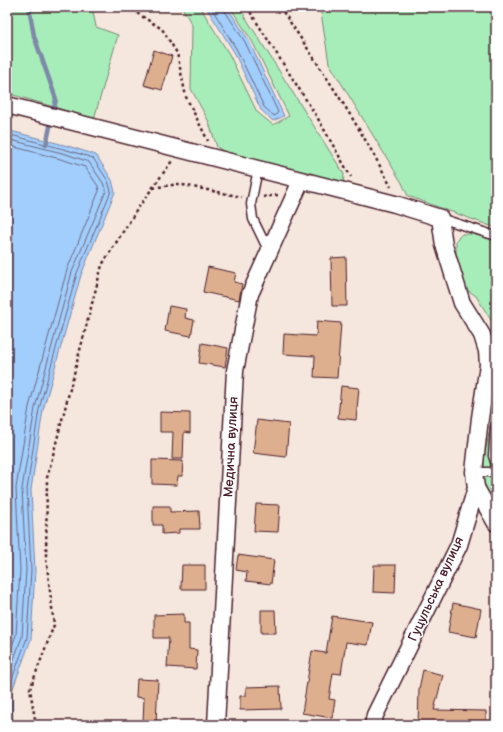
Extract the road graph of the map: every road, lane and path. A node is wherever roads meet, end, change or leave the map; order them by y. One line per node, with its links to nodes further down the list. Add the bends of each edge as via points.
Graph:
1 (247, 7): 10 (path, via 351,175)
2 (280, 7): 12 (path, via 346,108 379,165 392,191)
3 (132, 10): 6 (path, via 162,29 177,54 186,97)
4 (7, 105): 5 (street)
5 (181, 149): 6 (street); 9 (path)
6 (218, 159): 7 (street)
7 (258, 169): 8 (street); 11 (lane)
8 (298, 187): 10 (street); 11 (path); 15 (street, Медична вулиця)
9 (152, 188): 11 (path, via 178,184); 21 (path, via 102,265 47,478 46,557 54,625 30,689)
10 (353, 193): 12 (street)
11 (252, 198): 15 (lane, via 252,219)
12 (395, 204): 13 (street)
13 (440, 218): 14 (lane); 19 (street, Гуцульська вулиця, via 444,245 462,303 482,335 487,351 488,365)
14 (496, 236)
15 (269, 252): 22 (street, Медична вулиця, via 250,294 235,371)
16 (496, 425): 17 (lane, via 493,456)
17 (496, 465)
18 (496, 472): 19 (lane)
19 (475, 480): 20 (street); 23 (street, Гуцульська вулиця, via 459,545 375,715)
20 (496, 523)
21 (36, 725)
22 (216, 725)
23 (373, 725)

